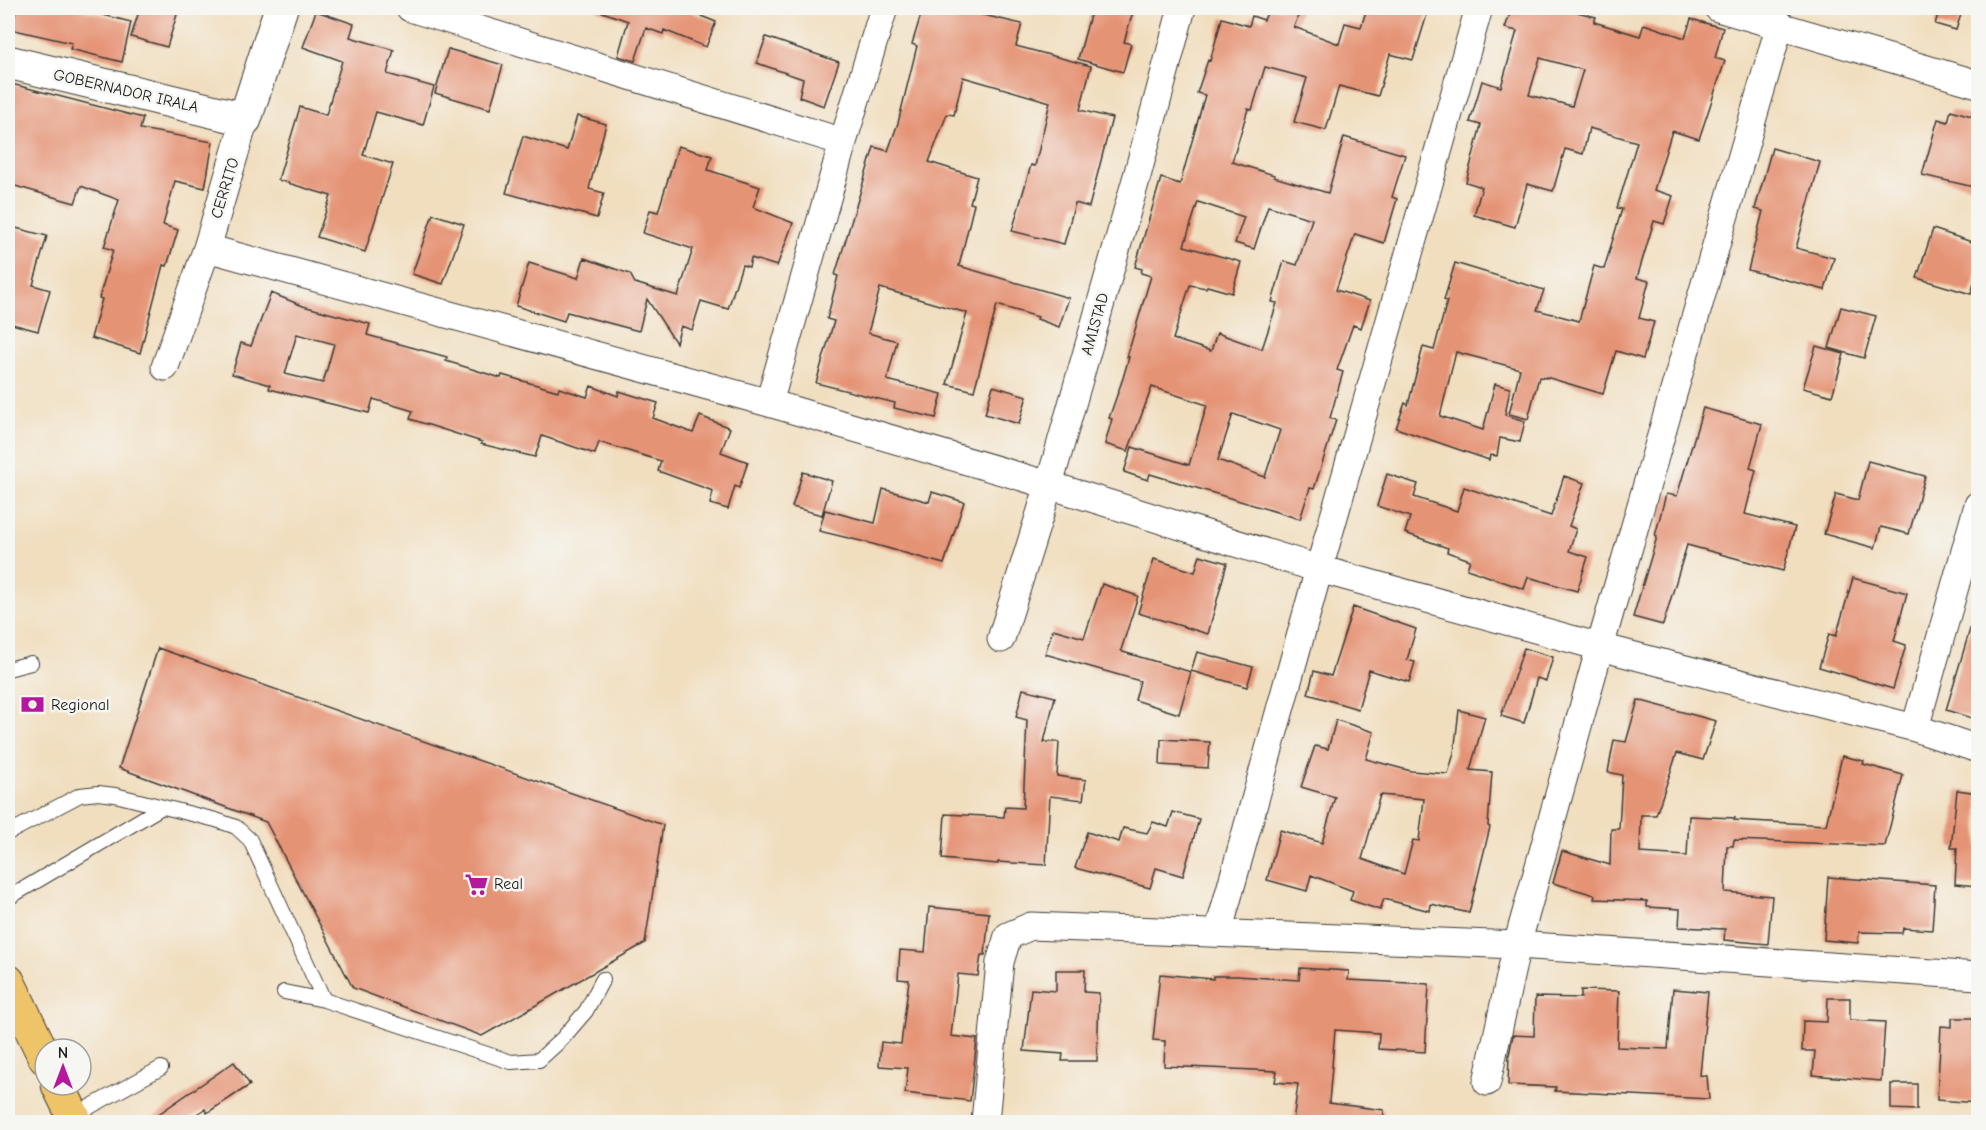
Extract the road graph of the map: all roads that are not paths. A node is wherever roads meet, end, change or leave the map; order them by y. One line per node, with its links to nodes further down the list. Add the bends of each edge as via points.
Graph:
1 (281, 8): 10 (street, CERRITO)
2 (410, 8): 11 (street)
3 (884, 8): 11 (street)
4 (1182, 8): 15 (street, AMISTAD)
5 (1479, 8): 17 (street)
6 (1718, 8): 7 (street)
7 (1780, 24): 9 (street); 19 (street)
8 (8, 62): 10 (street, GOBERNADOR IRALA)
9 (1978, 84)
10 (245, 119): 12 (street, CERRITO)
11 (843, 142): 14 (street)
12 (207, 248): 13 (street, CERRITO); 14 (street)
13 (165, 367)
14 (769, 403): 15 (street)
15 (1049, 485): 17 (street); 18 (street, AMISTAD)
16 (1978, 506): 22 (street)
17 (1319, 569): 19 (street); 27 (street)
18 (1001, 639)
19 (1600, 647): 22 (street); 28 (street)
20 (31, 663): 21 (lane)
21 (8, 669)
22 (1915, 728): 23 (street)
23 (1978, 749)
24 (162, 807): 25 (lane, via 115,795 80,795); 26 (lane); 33 (lane, via 236,827 250,840)
25 (8, 832)
26 (8, 898)
27 (1218, 933): 28 (street); 39 (street, via 1031,926 1008,936 1000,962)
28 (1517, 945): 29 (street); 36 (street)
29 (1978, 976)
30 (603, 979): 33 (lane, via 586,1011 539,1060 511,1062)
31 (8, 981): 34 (main road)
32 (284, 992): 33 (lane)
33 (324, 1000)
34 (35, 1037)
35 (161, 1068): 38 (lane)
36 (1487, 1082)
37 (64, 1097): 38 (main road)
38 (75, 1119)
39 (985, 1122)

